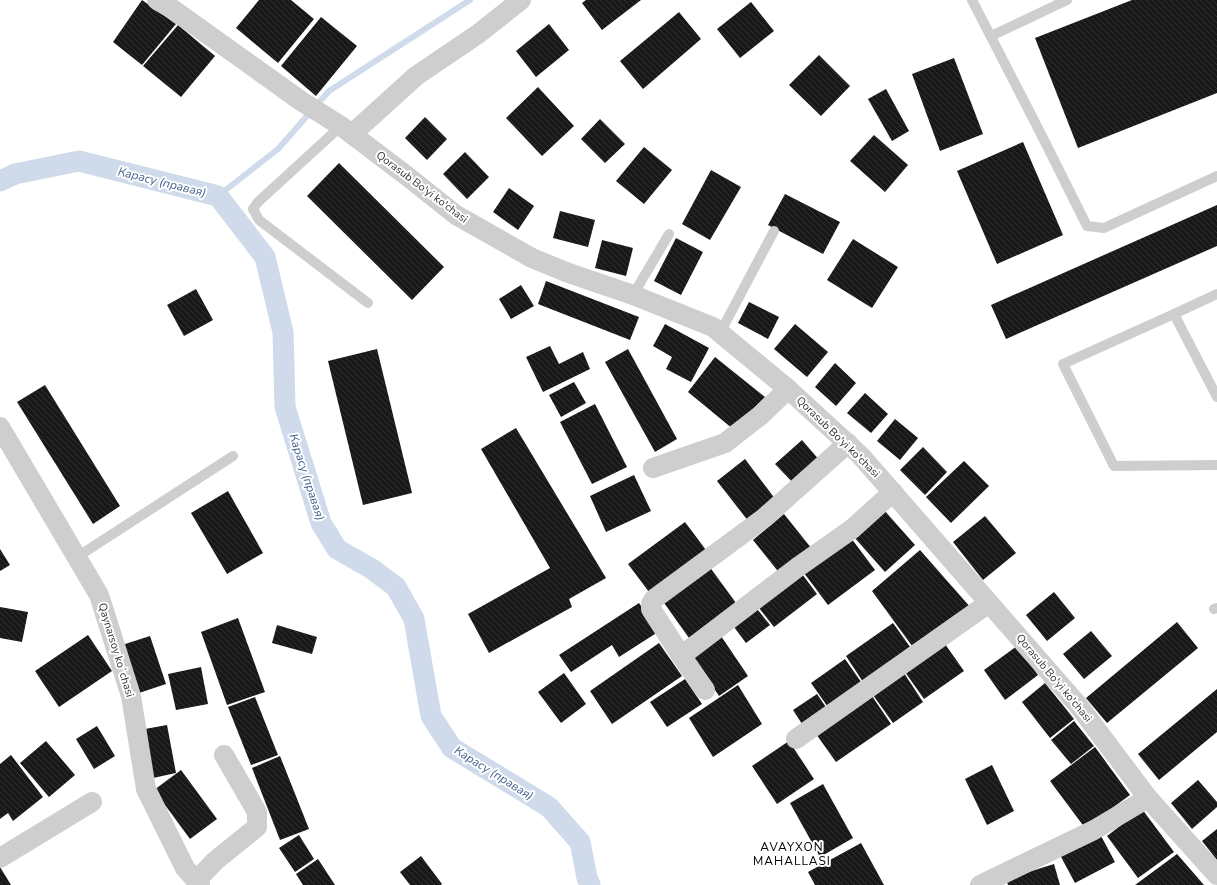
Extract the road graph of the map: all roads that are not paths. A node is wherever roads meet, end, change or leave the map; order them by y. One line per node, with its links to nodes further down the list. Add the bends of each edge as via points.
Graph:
1 (157, 0): 6 (street, Qorasub Bo'yi ko'chasi, via 301,101)
2 (521, 0): 6 (street, via 478,34)
3 (972, 0): 5 (lane)
4 (1067, 0): 5 (lane)
5 (991, 36): 7 (lane, via 1087,226 1104,228)
6 (340, 125): 11 (street, Qorasub Bo'yi ko'chasi, via 456,215 532,258); 12 (lane, via 253,209 258,220)
7 (1217, 176)
8 (774, 231): 14 (lane)
9 (670, 234): 11 (lane)
10 (1217, 294): 13 (lane)
11 (634, 295): 14 (street, Qorasub Bo'yi ko'chasi, via 713,327)
12 (368, 303)
13 (1174, 314): 16 (lane); 20 (lane, via 1063,364 1114,466)
14 (720, 333): 15 (street, Qorasub Bo'yi ko'chasi)
15 (788, 389): 18 (street, Qorasub Bo'yi ko'chasi); 21 (street, via 761,415 725,443)
16 (1217, 397)
17 (0, 427): 23 (street, Qaynarsoy koʻchasi)
18 (848, 444): 22 (street, Qorasub Bo'yi ko'chasi); 25 (street, via 764,518 654,599 650,609)
19 (233, 456): 23 (lane)
20 (1217, 465)
21 (653, 468)
22 (893, 492): 24 (street, Qorasub Bo'yi ko'chasi); 25 (street, via 852,529 689,650)
23 (77, 557): 33 (street, Qaynarsoy koʻchasi, via 99,595 131,696 146,789 185,868)
24 (989, 603): 27 (street); 29 (street, Qorasub Bo'yi ko'chasi, via 1078,704)
25 (680, 654): 26 (street)
26 (705, 690)
27 (796, 739)
28 (224, 755): 33 (street, via 257,812 257,828 215,861)
29 (1148, 798): 32 (street, Qorasub Bo'yi ko'chasi); 34 (street, via 1094,830)
30 (92, 802): 31 (street)
31 (0, 858)
32 (1217, 875)
33 (198, 883)
34 (980, 885)

